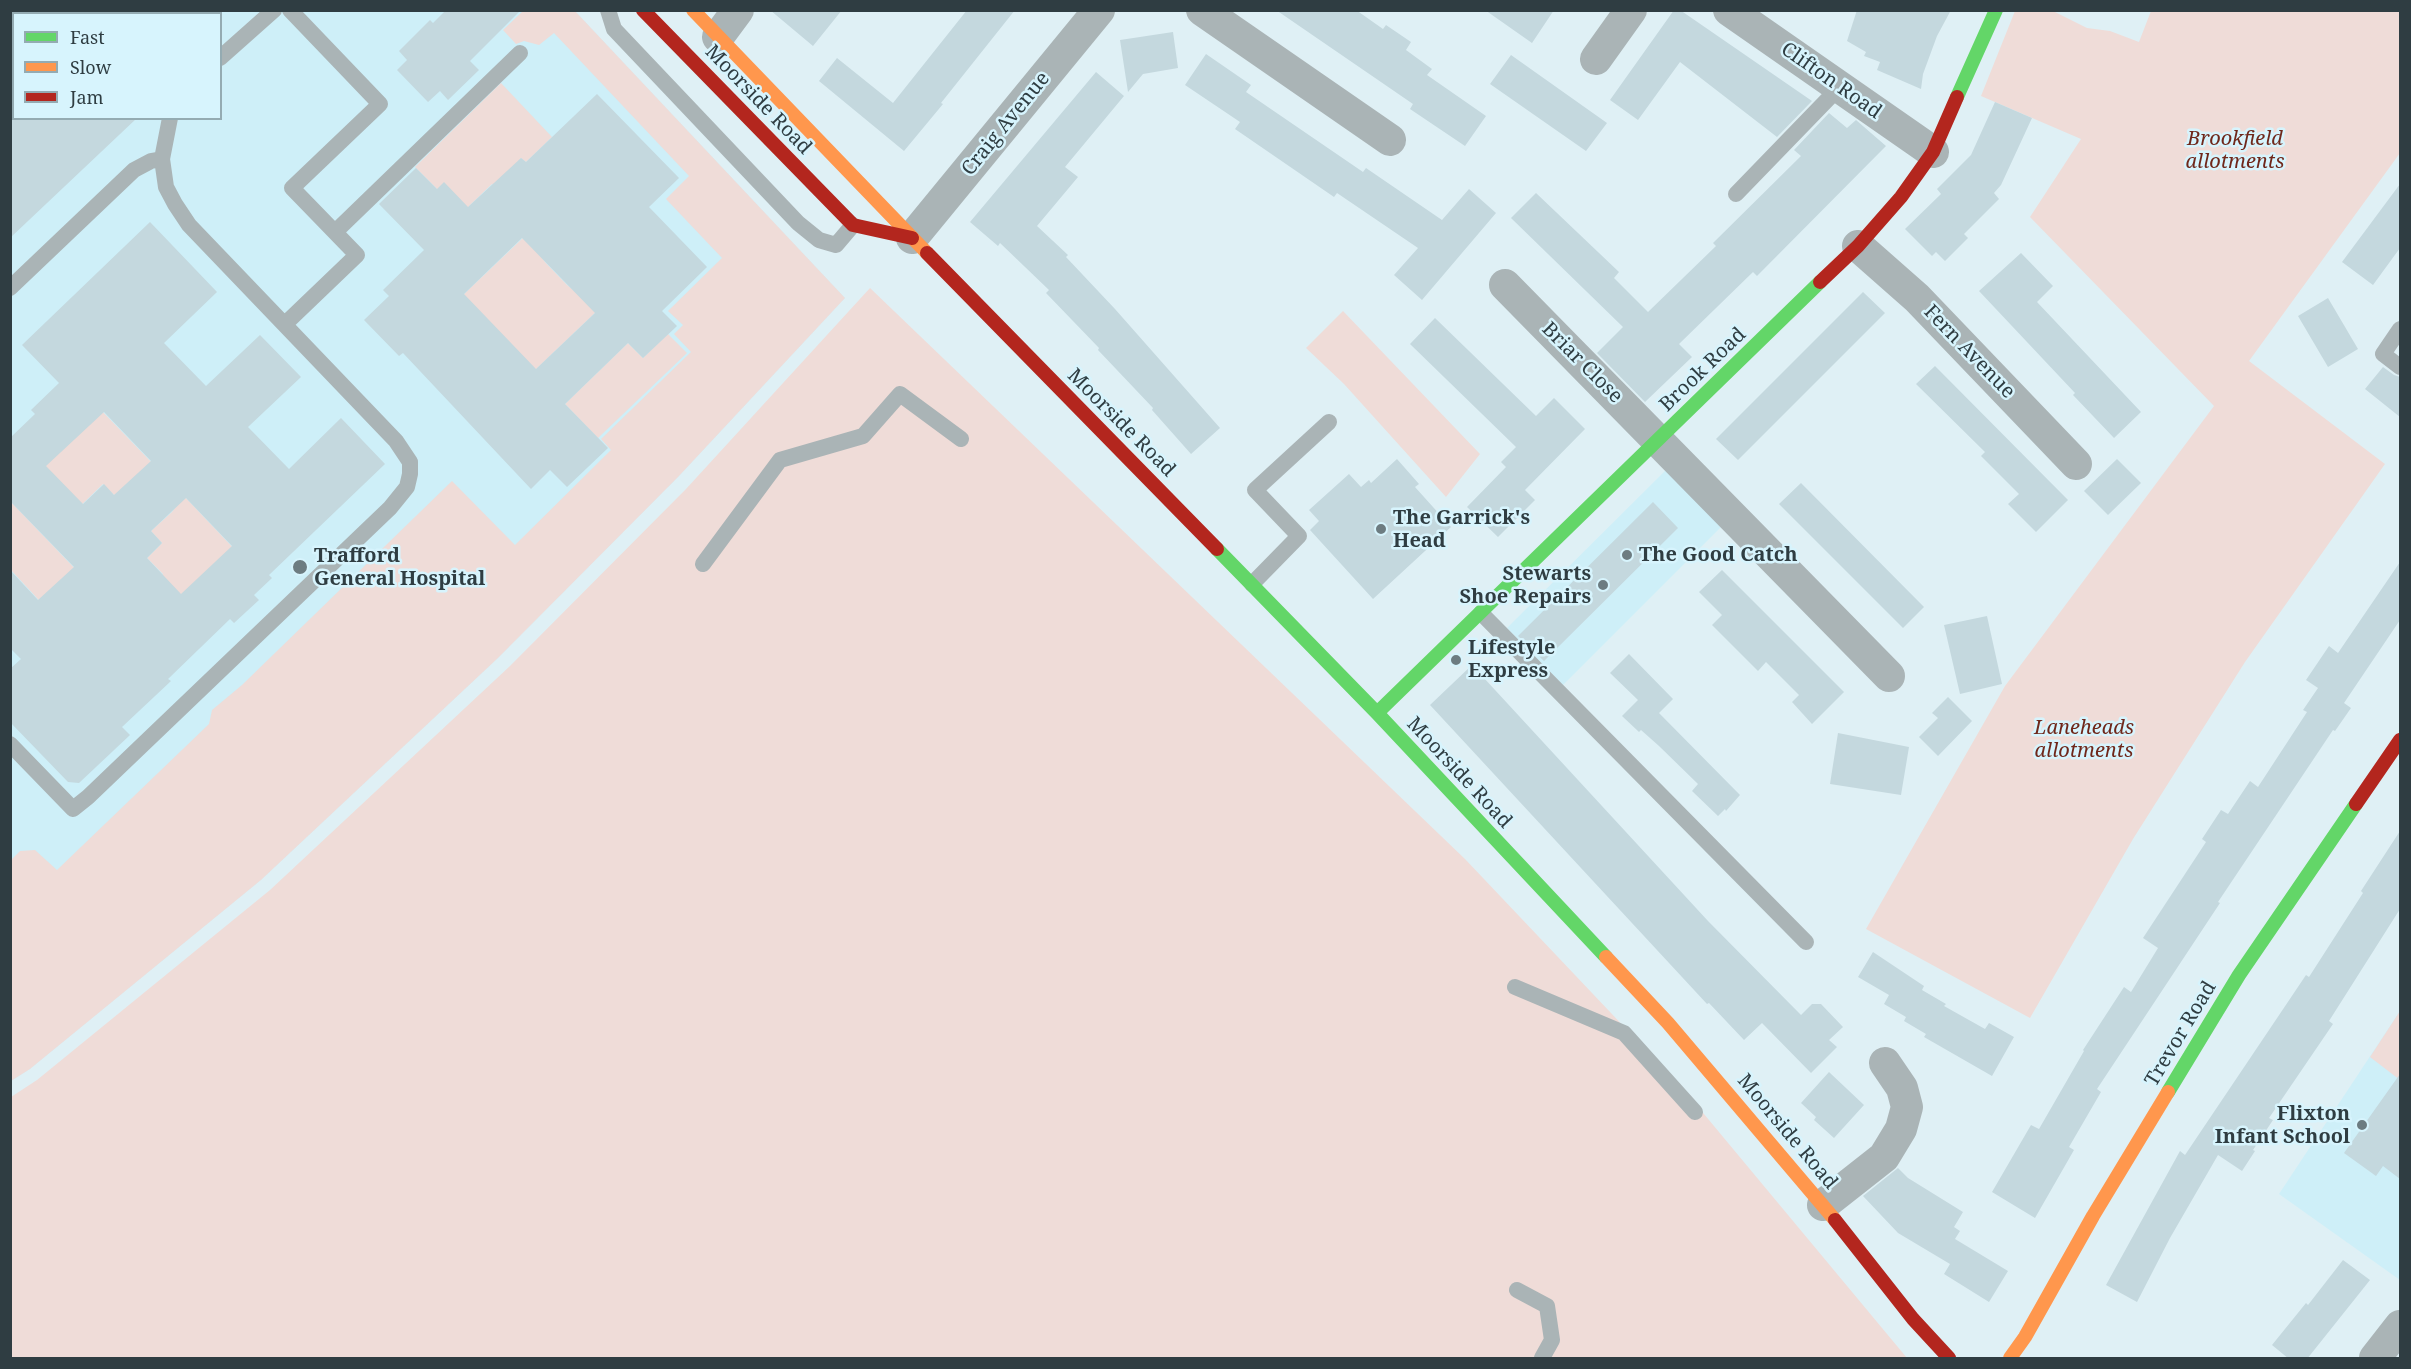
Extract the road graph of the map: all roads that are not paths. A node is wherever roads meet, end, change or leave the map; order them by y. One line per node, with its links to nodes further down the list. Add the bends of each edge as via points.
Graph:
1 (274, 10): 14 (lane)
2 (290, 10): 23 (lane, via 380,104 292,188)
3 (608, 10): 22 (lane, via 614,29 798,223 819,240 836,244)
4 (643, 10): 12 (street, Moorside Road)
5 (693, 10): 12 (street, Moorside Road)
6 (738, 10): 12 (street)
7 (1099, 10): 24 (street, Craig Avenue)
8 (1202, 10): 18 (street)
9 (1631, 10): 15 (street)
10 (1729, 10): 16 (street, Clifton Road)
11 (1996, 10): 19 (street, Brook Road)
12 (706, 51): 22 (street, Moorside Road); 24 (street, Moorside Road)
13 (520, 53): 23 (lane)
14 (222, 56)
15 (1596, 59)
16 (1838, 86): 19 (street, Clifton Road); 21 (lane)
17 (169, 120): 20 (lane)
18 (1390, 140)
19 (1933, 152): 25 (street, Brook Road, via 1901,197)
20 (162, 159): 27 (lane, via 134,170); 28 (lane, via 166,187 189,225)
21 (1736, 194)
22 (853, 225): 24 (street)
23 (335, 232): 28 (lane, via 357,255)
24 (912, 238): 36 (street, Moorside Road)
25 (1858, 246): 33 (street, Brook Road); 34 (street, Fern Avenue, via 1917,298)
26 (1506, 286): 33 (street, Briar Close)
27 (10, 288)
28 (285, 324): 41 (lane, via 405,452 410,474 399,499 72,809)
29 (2400, 329): 30 (lane, via 2383,354)
30 (2400, 367)
31 (1329, 422): 36 (lane, via 1255,490 1299,536)
32 (961, 439): 35 (lane, via 900,394 864,436 780,460)
33 (1658, 441): 37 (street, Brook Road); 38 (street, Briar Close)
34 (2076, 464)
35 (703, 564)
36 (1252, 584): 39 (street, Moorside Road)
37 (1481, 613): 39 (street, Brook Road); 42 (lane)
38 (1889, 676)
39 (1377, 713): 46 (street, Moorside Road, via 1668,1023)
40 (2400, 740): 51 (street, Trevor Road, via 2239,975)
41 (10, 744)
42 (1806, 942)
43 (1515, 987): 45 (lane, via 1624,1033)
44 (1885, 1063): 46 (street, via 1902,1088 1907,1107 1901,1129 1884,1157)
45 (1695, 1112)
46 (1823, 1205): 50 (street, Moorside Road)
47 (1517, 1290): 49 (lane, via 1547,1306 1552,1340)
48 (2400, 1326): 52 (street)
49 (1542, 1359)
50 (1949, 1359)
51 (2010, 1359)
52 (2375, 1359)

